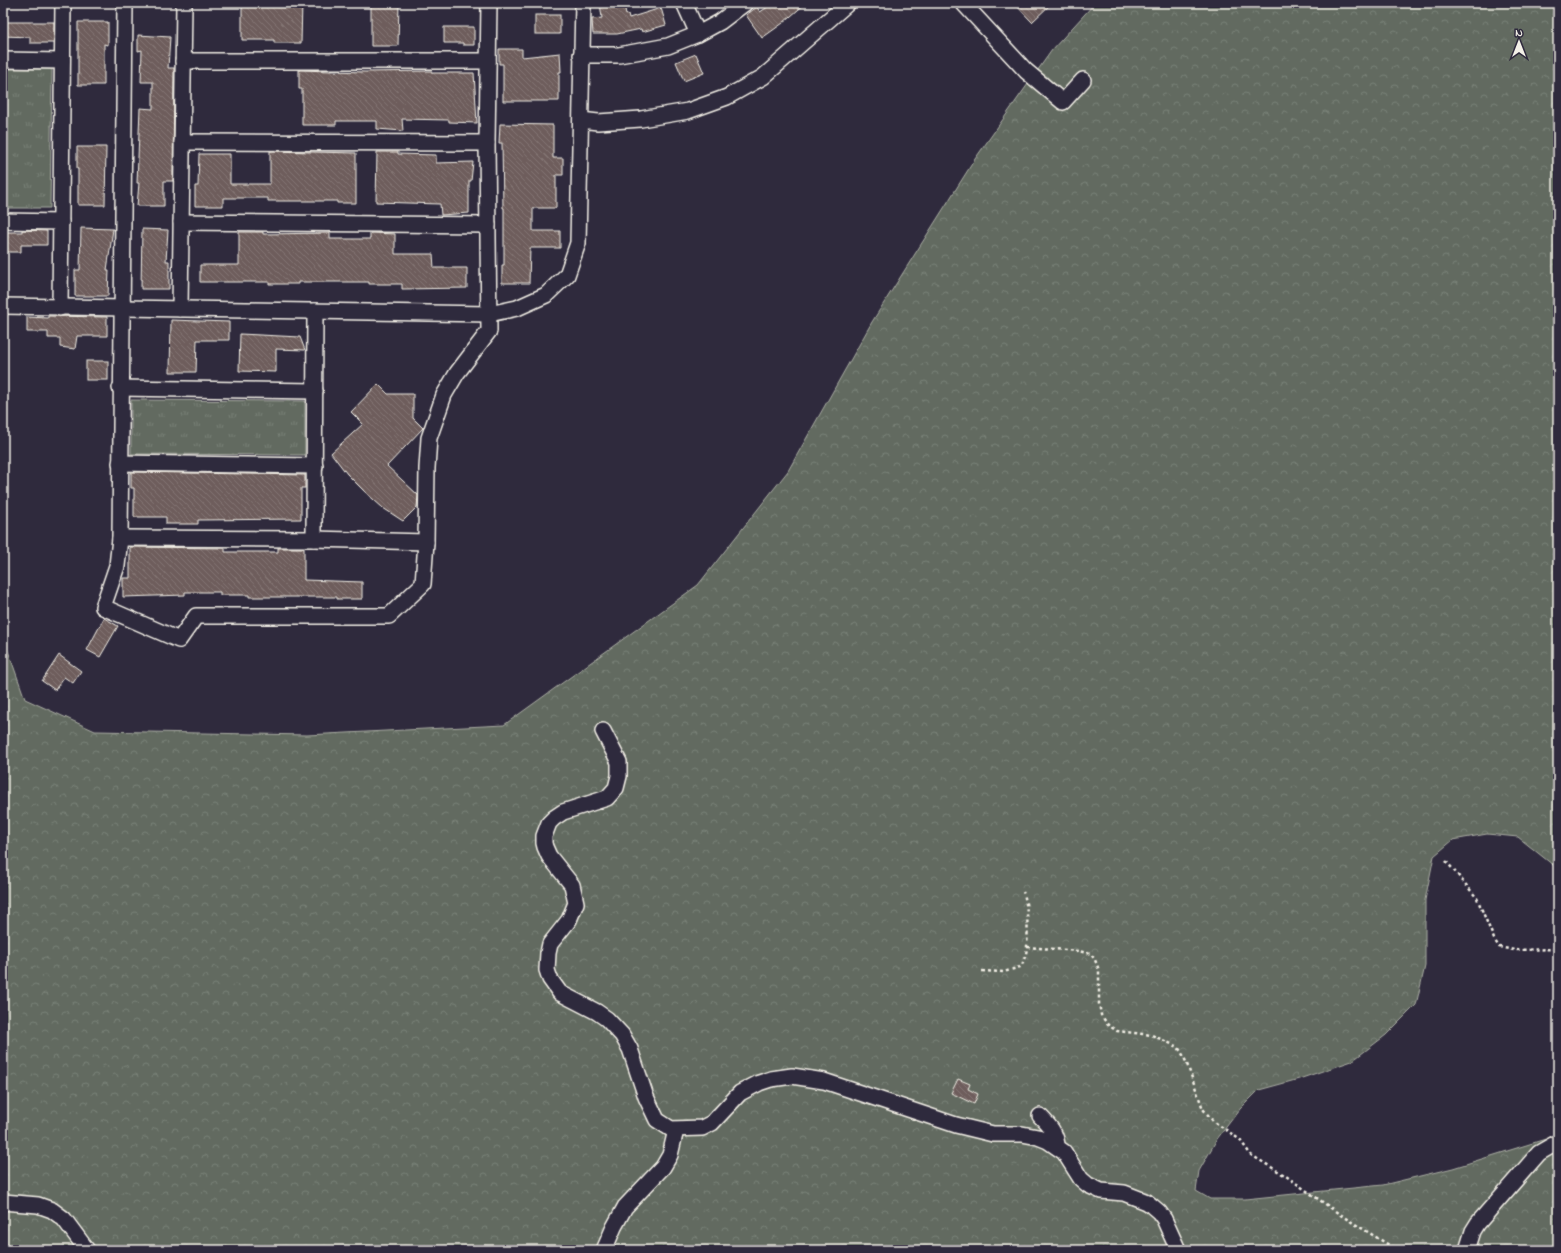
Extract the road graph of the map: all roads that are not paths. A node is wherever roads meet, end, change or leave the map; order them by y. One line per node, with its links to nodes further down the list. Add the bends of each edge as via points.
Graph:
1 (63, 3): 14 (street)
2 (125, 3): 26 (street)
3 (184, 3): 13 (street)
4 (489, 3): 15 (street)
5 (583, 3): 11 (street)
6 (684, 3): 10 (street)
7 (745, 3): 10 (street, via 720,22)
8 (848, 3): 17 (street, via 763,77 727,97 688,111 641,119 598,122)
9 (963, 3): 16 (street, via 1026,71 1063,102)
10 (698, 34): 11 (street, via 654,49 619,55)
11 (581, 55): 17 (street)
12 (3, 60): 14 (street)
13 (183, 60): 15 (street); 18 (street)
14 (62, 61): 21 (street)
15 (488, 61): 19 (street)
16 (1083, 80)
17 (581, 120): 29 (street, via 578,243 567,275 546,295 517,308)
18 (182, 142): 19 (street); 22 (street)
19 (487, 143): 23 (street)
20 (3, 221): 21 (street)
21 (61, 222): 25 (street)
22 (181, 222): 23 (street); 27 (street)
23 (488, 225): 29 (street)
24 (3, 306): 25 (street)
25 (60, 308): 26 (street)
26 (121, 308): 27 (street); 30 (street)
27 (180, 309): 28 (street)
28 (316, 311): 29 (street); 31 (street)
29 (489, 314): 36 (street, via 489,330 444,395 429,438)
30 (120, 388): 31 (street); 32 (street)
31 (315, 391): 33 (street)
32 (120, 463): 33 (street); 34 (street)
33 (315, 466): 35 (street)
34 (120, 538): 35 (street); 36 (street, via 117,566 103,607 179,640 196,616 389,616 423,584)
35 (314, 539): 36 (street)
36 (426, 542)
37 (603, 731): 39 (street, via 619,762 616,788 606,798 563,812 554,818 544,836 549,856 572,885 576,903 569,920 550,944 547,970 560,992 597,1012 622,1035 630,1049 652,1110 661,1123)
38 (1040, 1116): 41 (street, via 1055,1135)
39 (676, 1130): 41 (street, via 702,1128 712,1123 743,1091 771,1079 792,1076 824,1081 956,1125 993,1134 1034,1136); 44 (street, via 670,1156 626,1207)
40 (1558, 1142): 46 (street, via 1539,1153 1478,1223)
41 (1056, 1147): 45 (street, via 1064,1152 1081,1179 1088,1185 1101,1191 1124,1193 1152,1206 1164,1219)
42 (3, 1202): 43 (street, via 38,1205 52,1210 64,1219)
43 (87, 1250)
44 (604, 1250)
45 (1178, 1250)
46 (1467, 1250)

